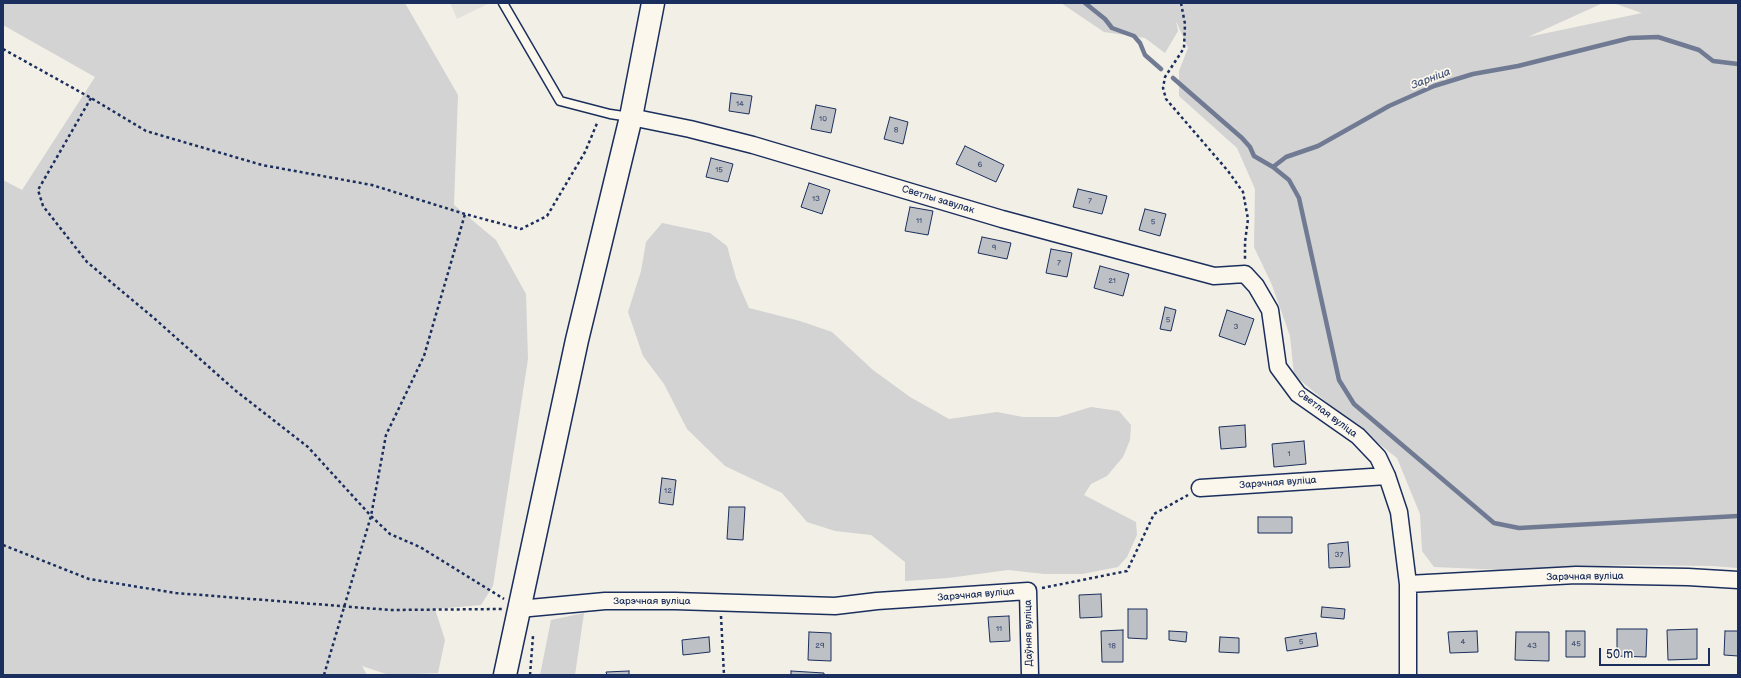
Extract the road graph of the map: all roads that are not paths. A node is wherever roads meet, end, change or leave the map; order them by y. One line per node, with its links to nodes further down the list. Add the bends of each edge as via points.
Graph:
1 (503, 3): 3 (lane, via 560,101)
2 (653, 3): 3 (main road)
3 (640, 119): 4 (street, Светлы завулак, via 753,145 1002,219 1214,276); 10 (main road, via 577,340)
4 (1245, 274): 5 (street, Светлая вуліца, via 1256,286 1270,310 1278,367 1298,394 1358,436 1378,457)
5 (1387, 476): 6 (street, Зарэчная вуліца); 8 (street, Светлая вуліца, via 1399,512)
6 (1200, 488)
7 (1738, 580): 8 (street, Зарэчная вуліца, via 1576,575)
8 (1408, 584): 13 (street, Светлая вуліца)
9 (1028, 591): 10 (street, Зарэчная вуліца, via 834,606 605,601); 12 (street, Даўняя вуліца)
10 (527, 608): 11 (main road)
11 (505, 675)
12 (1030, 675)
13 (1408, 675)

